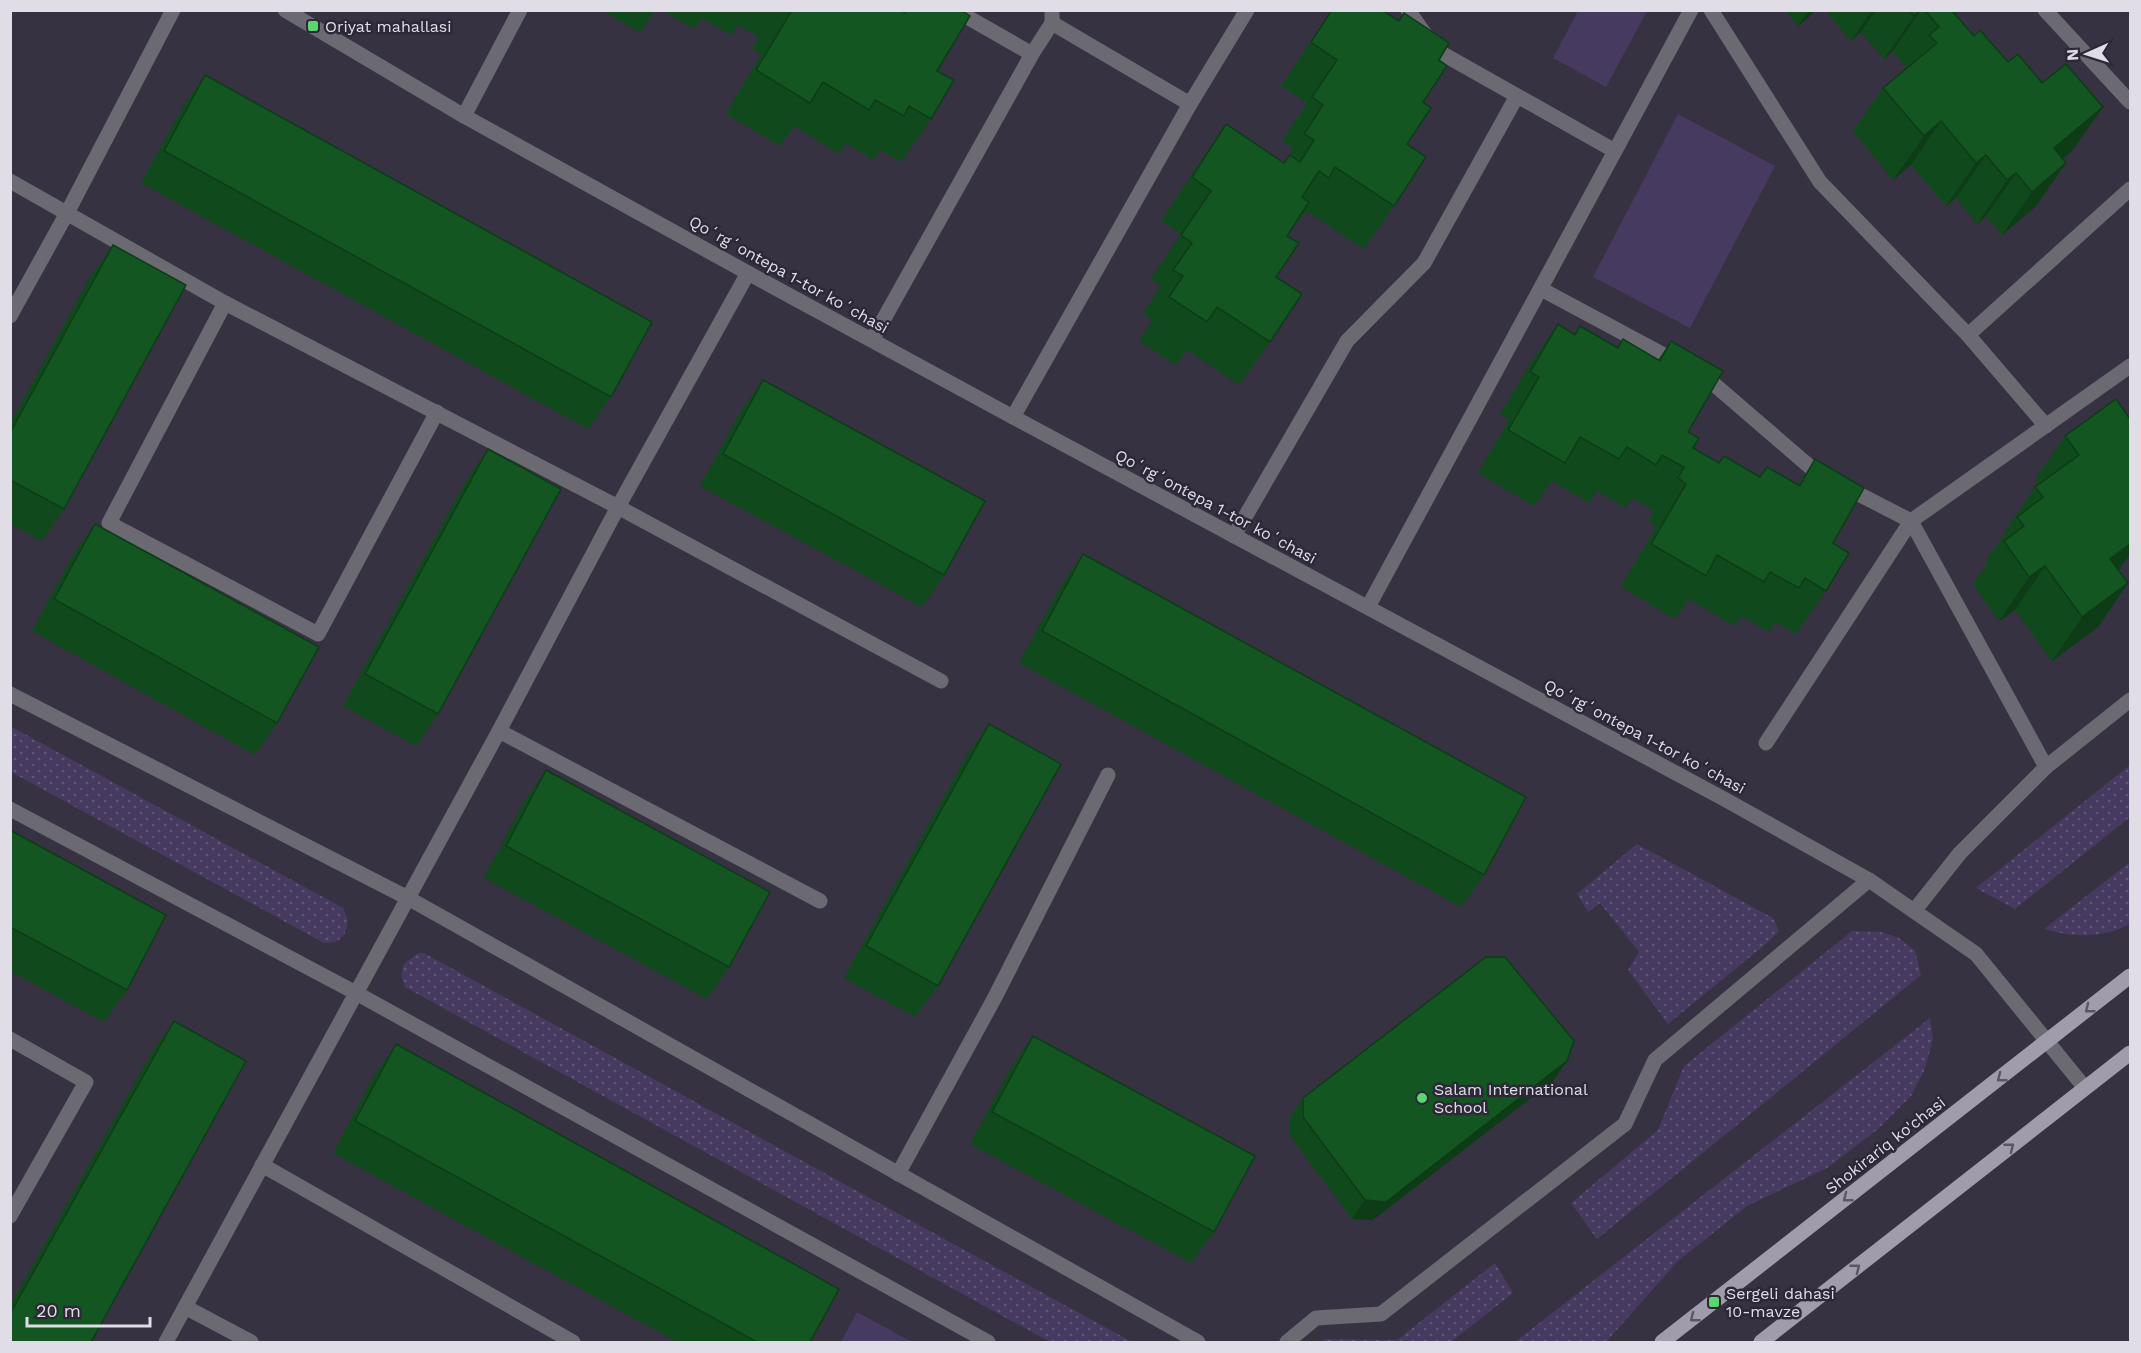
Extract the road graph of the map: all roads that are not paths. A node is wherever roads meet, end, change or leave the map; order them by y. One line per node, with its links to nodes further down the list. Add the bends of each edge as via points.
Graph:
1 (172, 10): 19 (street)
2 (285, 10): 15 (street, Qoʻrgʻontepa 1-tor koʻchasi)
3 (520, 10): 15 (street)
4 (955, 10): 11 (street)
5 (1247, 10): 14 (street)
6 (1408, 10): 12 (street, via 1436,50)
7 (1691, 10): 16 (street)
8 (1711, 10): 24 (street, via 1820,182)
9 (2045, 10): 13 (street)
10 (1052, 17): 11 (street); 14 (street)
11 (1032, 54): 25 (street)
12 (1517, 96): 16 (street); 32 (street, via 1424,263 1347,341)
13 (2130, 102)
14 (1190, 104): 28 (street)
15 (464, 116): 20 (street, Qoʻrgʻontepa 1-tor koʻchasi)
16 (1615, 151): 21 (street)
17 (10, 181): 19 (street)
18 (2130, 189): 24 (street)
19 (67, 213): 22 (street); 23 (street)
20 (748, 273): 25 (street, Qoʻrgʻontepa 1-tor koʻchasi); 30 (street)
21 (1541, 289): 31 (street, via 1708,379 1816,472); 33 (street)
22 (225, 303): 27 (street); 27 (street, via 109,523 318,634)
23 (10, 316)
24 (1968, 335): 29 (street)
25 (872, 340): 28 (street, Qoʻrgʻontepa 1-tor koʻchasi)
26 (2130, 366): 29 (street)
27 (437, 412): 30 (street)
28 (1013, 417): 32 (street, Qoʻrgʻontepa 1-tor koʻchasi)
29 (2046, 426): 31 (street)
30 (618, 507): 34 (street); 37 (street)
31 (1911, 521): 38 (street); 39 (street)
32 (1234, 536): 33 (street, Qoʻrgʻontepa 1-tor koʻchasi)
33 (1368, 607): 42 (street, Qoʻrgʻontepa 1-tor koʻchasi)
34 (941, 681)
35 (10, 694): 43 (street)
36 (2130, 700): 39 (street)
37 (498, 731): 43 (street); 44 (street)
38 (1766, 743)
39 (2046, 767): 45 (street, via 1960,853)
40 (1108, 775): 53 (street)
41 (10, 809): 47 (street)
42 (1869, 880): 45 (street, Qoʻrgʻontepa 1-tor koʻchasi); 61 (street, via 1655,1060 1625,1124 1381,1314 1316,1318)
43 (408, 898): 47 (street); 53 (street)
44 (820, 901)
45 (1914, 911): 49 (street, Qoʻrgʻontepa 1-tor koʻchasi, via 1976,954)
46 (2130, 976): 49 (main road, Shokirariq ko'chasi, one-way to 49)
47 (356, 993): 52 (street); 59 (street)
48 (10, 1039): 54 (street, via 86,1082)
49 (2047, 1041): 51 (street, Qoʻrgʻontepa 1-tor koʻchasi); 62 (main road, Shokirariq ko'chasi, one-way to 62)
50 (2130, 1053): 51 (main road)
51 (2085, 1088): 63 (main road, one-way to 51)
52 (262, 1165): 55 (street); 58 (street)
53 (898, 1174): 60 (street)
54 (10, 1216)
55 (185, 1307): 56 (street); 57 (street)
56 (166, 1342)
57 (251, 1342)
58 (573, 1342)
59 (988, 1342)
60 (1198, 1342)
61 (1287, 1342)
62 (1662, 1342)
63 (1761, 1342)

